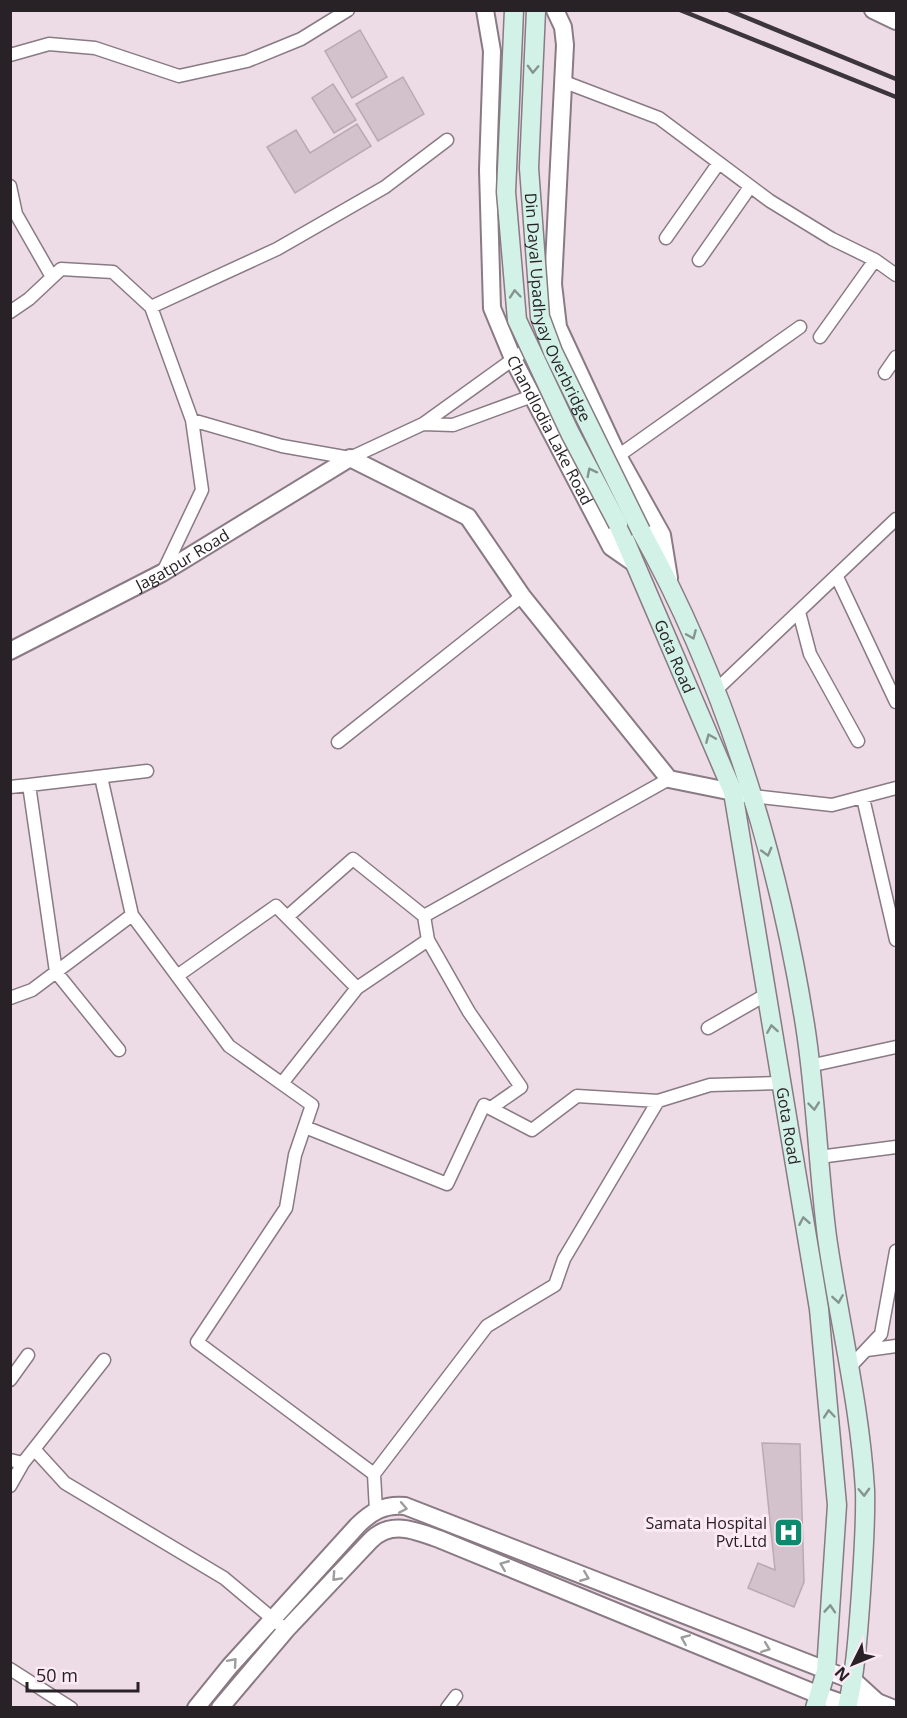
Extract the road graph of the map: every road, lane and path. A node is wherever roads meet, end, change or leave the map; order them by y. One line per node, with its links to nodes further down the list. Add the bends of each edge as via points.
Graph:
1 (348, 10): 8 (street, via 302,39 247,61 179,76 96,48 49,44)
2 (484, 10): 25 (street, via 492,51 488,170 492,308)
3 (514, 10): 33 (main road, Din Dayal Upadhyay Overbridge, one-way to 3, bridge, via 517,320 507,192)
4 (536, 10): 36 (main road, Din Dayal Upadhyay Overbridge, one-way to 36, bridge, via 529,168 540,317 553,352)
5 (555, 10): 9 (street, via 563,27)
6 (873, 10): 7 (street)
7 (897, 21)
8 (10, 55)
9 (562, 81): 11 (street, via 659,118); 21 (street, via 553,284)
10 (447, 141): 19 (street, via 384,187 277,249)
11 (718, 164): 13 (street); 14 (street)
12 (10, 186): 18 (street, via 16,214)
13 (750, 187): 15 (street); 16 (street, via 832,239)
14 (666, 238)
15 (699, 260)
16 (875, 260): 17 (street); 23 (street)
17 (897, 275)
18 (52, 277): 19 (street, via 61,269 113,272); 20 (street)
19 (151, 307): 28 (street)
20 (10, 312)
21 (558, 327): 25 (street); 30 (street)
22 (800, 327): 30 (street)
23 (820, 337)
24 (897, 357): 26 (street)
25 (514, 361): 27 (street, Chandlodia Lake Road); 29 (street, Chandlodia Lake Road)
26 (885, 373)
27 (532, 396): 29 (street, via 453,425); 33 (street, Chandlodia Lake Road, via 611,547)
28 (192, 420): 31 (street, via 282,446); 34 (street, via 202,490)
29 (423, 424): 31 (street, Chandlodia Lake Road)
30 (618, 456): 36 (street, via 662,535)
31 (350, 458): 34 (street, Jagatpur Road); 37 (street, via 468,517)
32 (897, 519): 35 (street)
33 (634, 563): 50 (main road, Gota Road, one-way to 33)
34 (162, 573): 39 (street, Jagatpur Road)
35 (837, 577): 38 (street); 41 (street)
36 (669, 581): 40 (main road, Gota Road, one-way to 40)
37 (522, 596): 43 (street); 46 (street)
38 (799, 612): 40 (street); 42 (street, via 810,654)
39 (10, 651)
40 (715, 691): 51 (main road, Gota Road)
41 (897, 702)
42 (858, 741)
43 (338, 742)
44 (147, 771): 45 (street)
45 (101, 777): 47 (street); 53 (street)
46 (669, 779): 50 (street); 54 (street)
47 (29, 785): 48 (street); 58 (street)
48 (10, 787)
49 (896, 787): 52 (street)
50 (733, 792): 51 (street); 61 (main road, Gota Road)
51 (752, 796): 52 (street, via 832,805); 66 (main road, Gota Road, one-way to 66, via 780,900)
52 (863, 798): 57 (street)
53 (132, 915): 58 (street); 59 (street)
54 (424, 916): 55 (street, via 352,859); 56 (street)
55 (287, 917): 59 (street, via 276,906); 60 (street)
56 (428, 940): 60 (street); 70 (street, via 469,1012 520,1087)
57 (897, 940)
58 (56, 972): 62 (street, via 32,990); 65 (street)
59 (177, 976): 67 (street, via 229,1046)
60 (357, 988): 67 (street)
61 (767, 994): 63 (street); 68 (main road, Gota Road, one-way to 61)
62 (10, 998)
63 (708, 1028)
64 (897, 1047): 66 (street)
65 (119, 1050)
66 (809, 1066): 73 (main road, Gota Road, one-way to 73)
67 (283, 1082): 71 (street, via 312,1105)
68 (781, 1083): 69 (street, via 710,1084); 92 (main road, Gota Road, one-way to 68, via 837,1505 819,1309)
69 (658, 1101): 70 (street, via 577,1096 532,1130); 84 (street, via 564,1259 555,1285 487,1326)
70 (491, 1108): 71 (street, via 484,1105 447,1184)
71 (304, 1127): 84 (street, via 286,1208 196,1342)
72 (897, 1148): 73 (street)
73 (819, 1157): 80 (main road, Gota Road, one-way to 80, via 827,1237)
74 (897, 1251): 75 (street)
75 (893, 1286): 77 (street, via 881,1334)
76 (897, 1346): 77 (street)
77 (867, 1350): 80 (street)
78 (28, 1355): 81 (street)
79 (104, 1360): 82 (street)
80 (849, 1368): 93 (main road, Gota Road, one-way to 93, via 864,1490 864,1554)
81 (10, 1380)
82 (34, 1449): 83 (street); 89 (street, via 65,1483 224,1578)
83 (17, 1461): 85 (street)
84 (374, 1474): 86 (street)
85 (10, 1486)
86 (376, 1510): 87 (street, one-way to 87, via 405,1506); 89 (street)
87 (625, 1593): 88 (street); 92 (street, one-way to 92)
88 (619, 1612): 90 (street, one-way to 90, via 439,1539 391,1527 376,1535); 95 (street, one-way to 88)
89 (272, 1619): 90 (street); 99 (street, one-way to 89)
90 (286, 1630): 100 (street)
91 (10, 1669): 98 (street)
92 (826, 1671): 93 (street); 95 (main road, Gota Road)
93 (854, 1681): 96 (street); 97 (main road, Gota Road)
94 (456, 1696): 101 (street)
95 (817, 1701): 97 (street)
96 (884, 1705): 97 (street)
97 (847, 1706)
98 (71, 1707)
99 (196, 1707)
100 (220, 1707)
101 (447, 1707)

